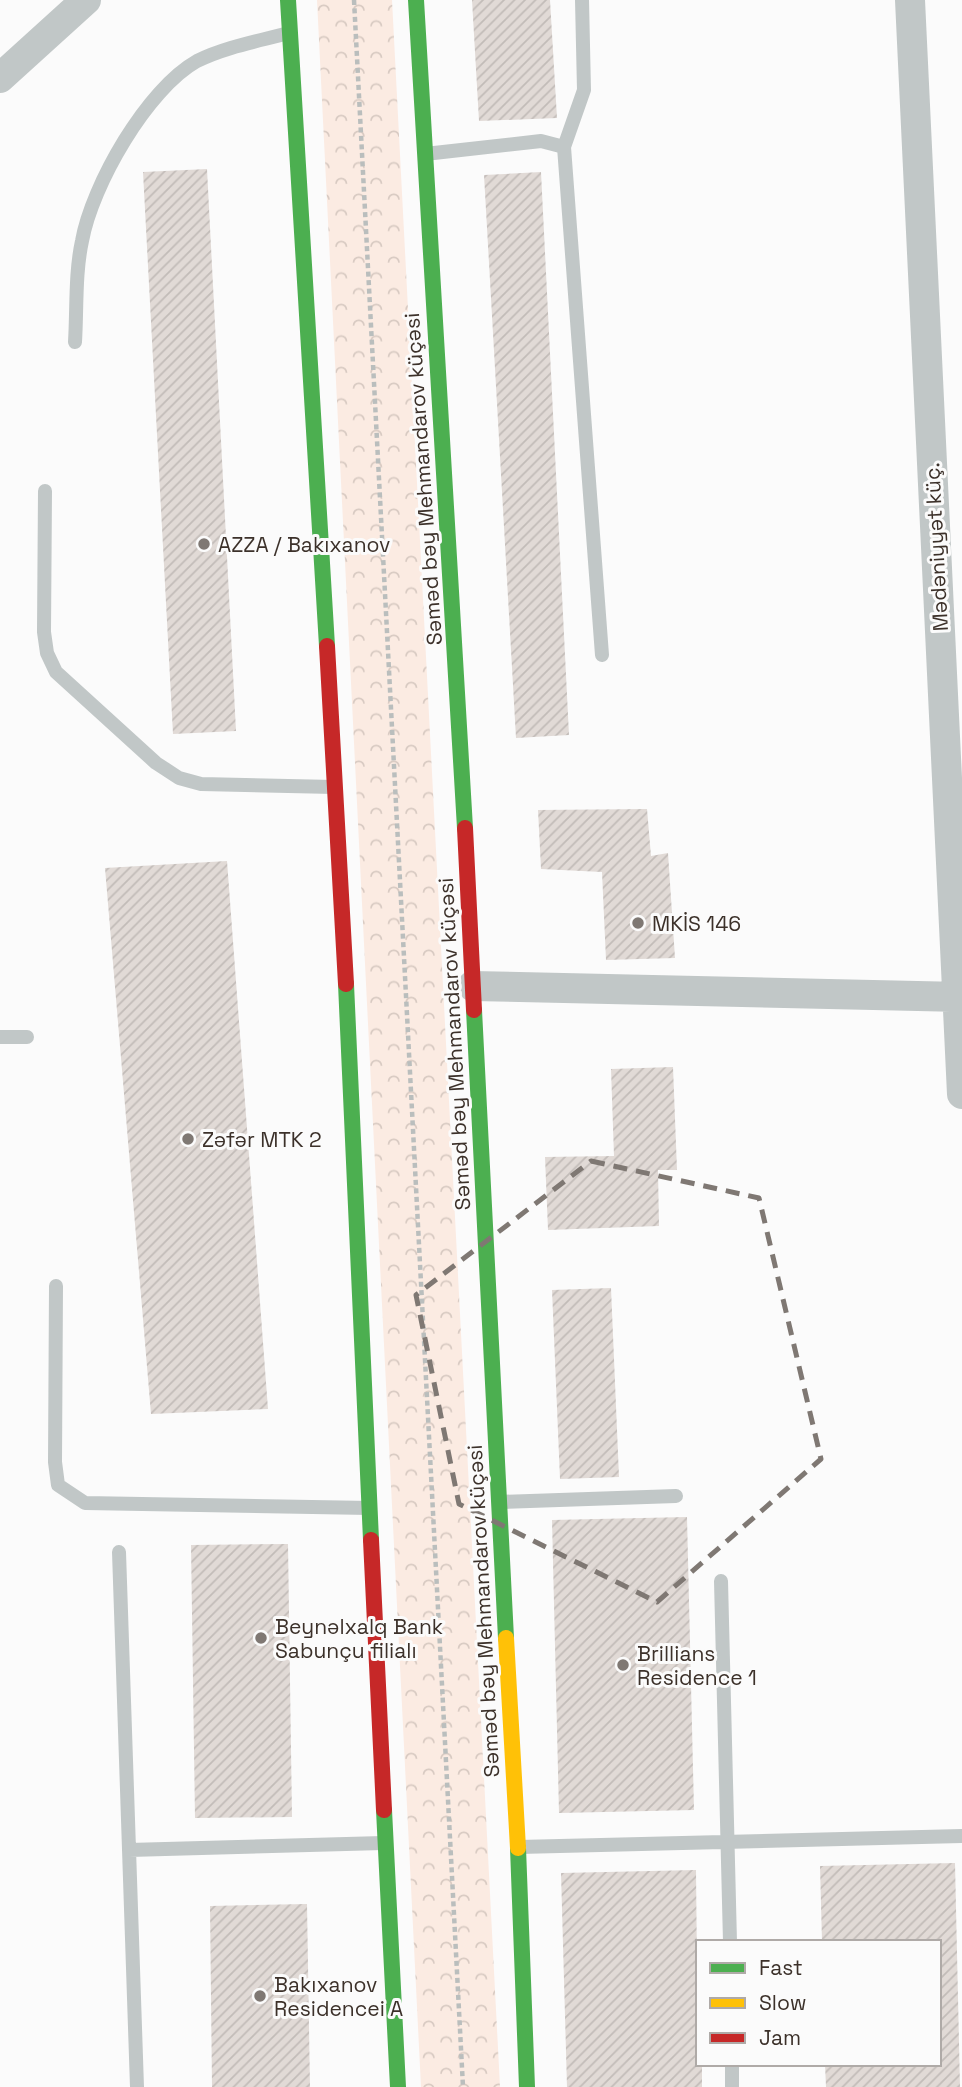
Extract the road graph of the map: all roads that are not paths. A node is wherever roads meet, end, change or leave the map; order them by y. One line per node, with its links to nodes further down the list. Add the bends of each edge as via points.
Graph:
1 (86, 0): 7 (street)
2 (288, 0): 6 (main road)
3 (416, 0): 9 (main road, Səməd bəy Mehmandarov küçəsi)
4 (582, 0): 8 (lane, via 584,90)
5 (910, 0): 15 (street, Mədəniyyət küç.)
6 (290, 33): 10 (lane, via 196,62 173,77 143,114 88,213 81,244); 13 (main road)
7 (0, 78)
8 (564, 147): 9 (lane, via 541,141); 12 (lane)
9 (424, 154): 14 (main road, Səməd bəy Mehmandarov küçəsi)
10 (75, 342)
11 (45, 491): 13 (lane, via 44,632 56,672 156,764 180,778 201,784)
12 (602, 655)
13 (334, 787): 22 (main road)
14 (472, 986): 15 (street); 21 (main road, Səməd bəy Mehmandarov küçəsi)
15 (960, 997): 18 (street, Mədəniyyət küç.)
16 (0, 1037): 17 (lane)
17 (27, 1037)
18 (962, 1094)
19 (56, 1286): 22 (lane, via 58,1485 85,1503)
20 (676, 1496): 21 (lane)
21 (498, 1502): 28 (main road, Səməd bəy Mehmandarov küçəsi)
22 (372, 1508): 27 (main road)
23 (119, 1552): 29 (lane)
24 (721, 1581): 26 (lane)
25 (962, 1836): 26 (lane)
26 (729, 1842): 28 (lane); 30 (lane)
27 (385, 1843): 29 (lane); 33 (main road)
28 (518, 1847): 34 (main road, Səməd bəy Mehmandarov küçəsi)
29 (129, 1850): 32 (lane)
30 (730, 1940)
31 (732, 2066): 35 (lane)
32 (137, 2087)
33 (398, 2087)
34 (527, 2087)
35 (732, 2087)

